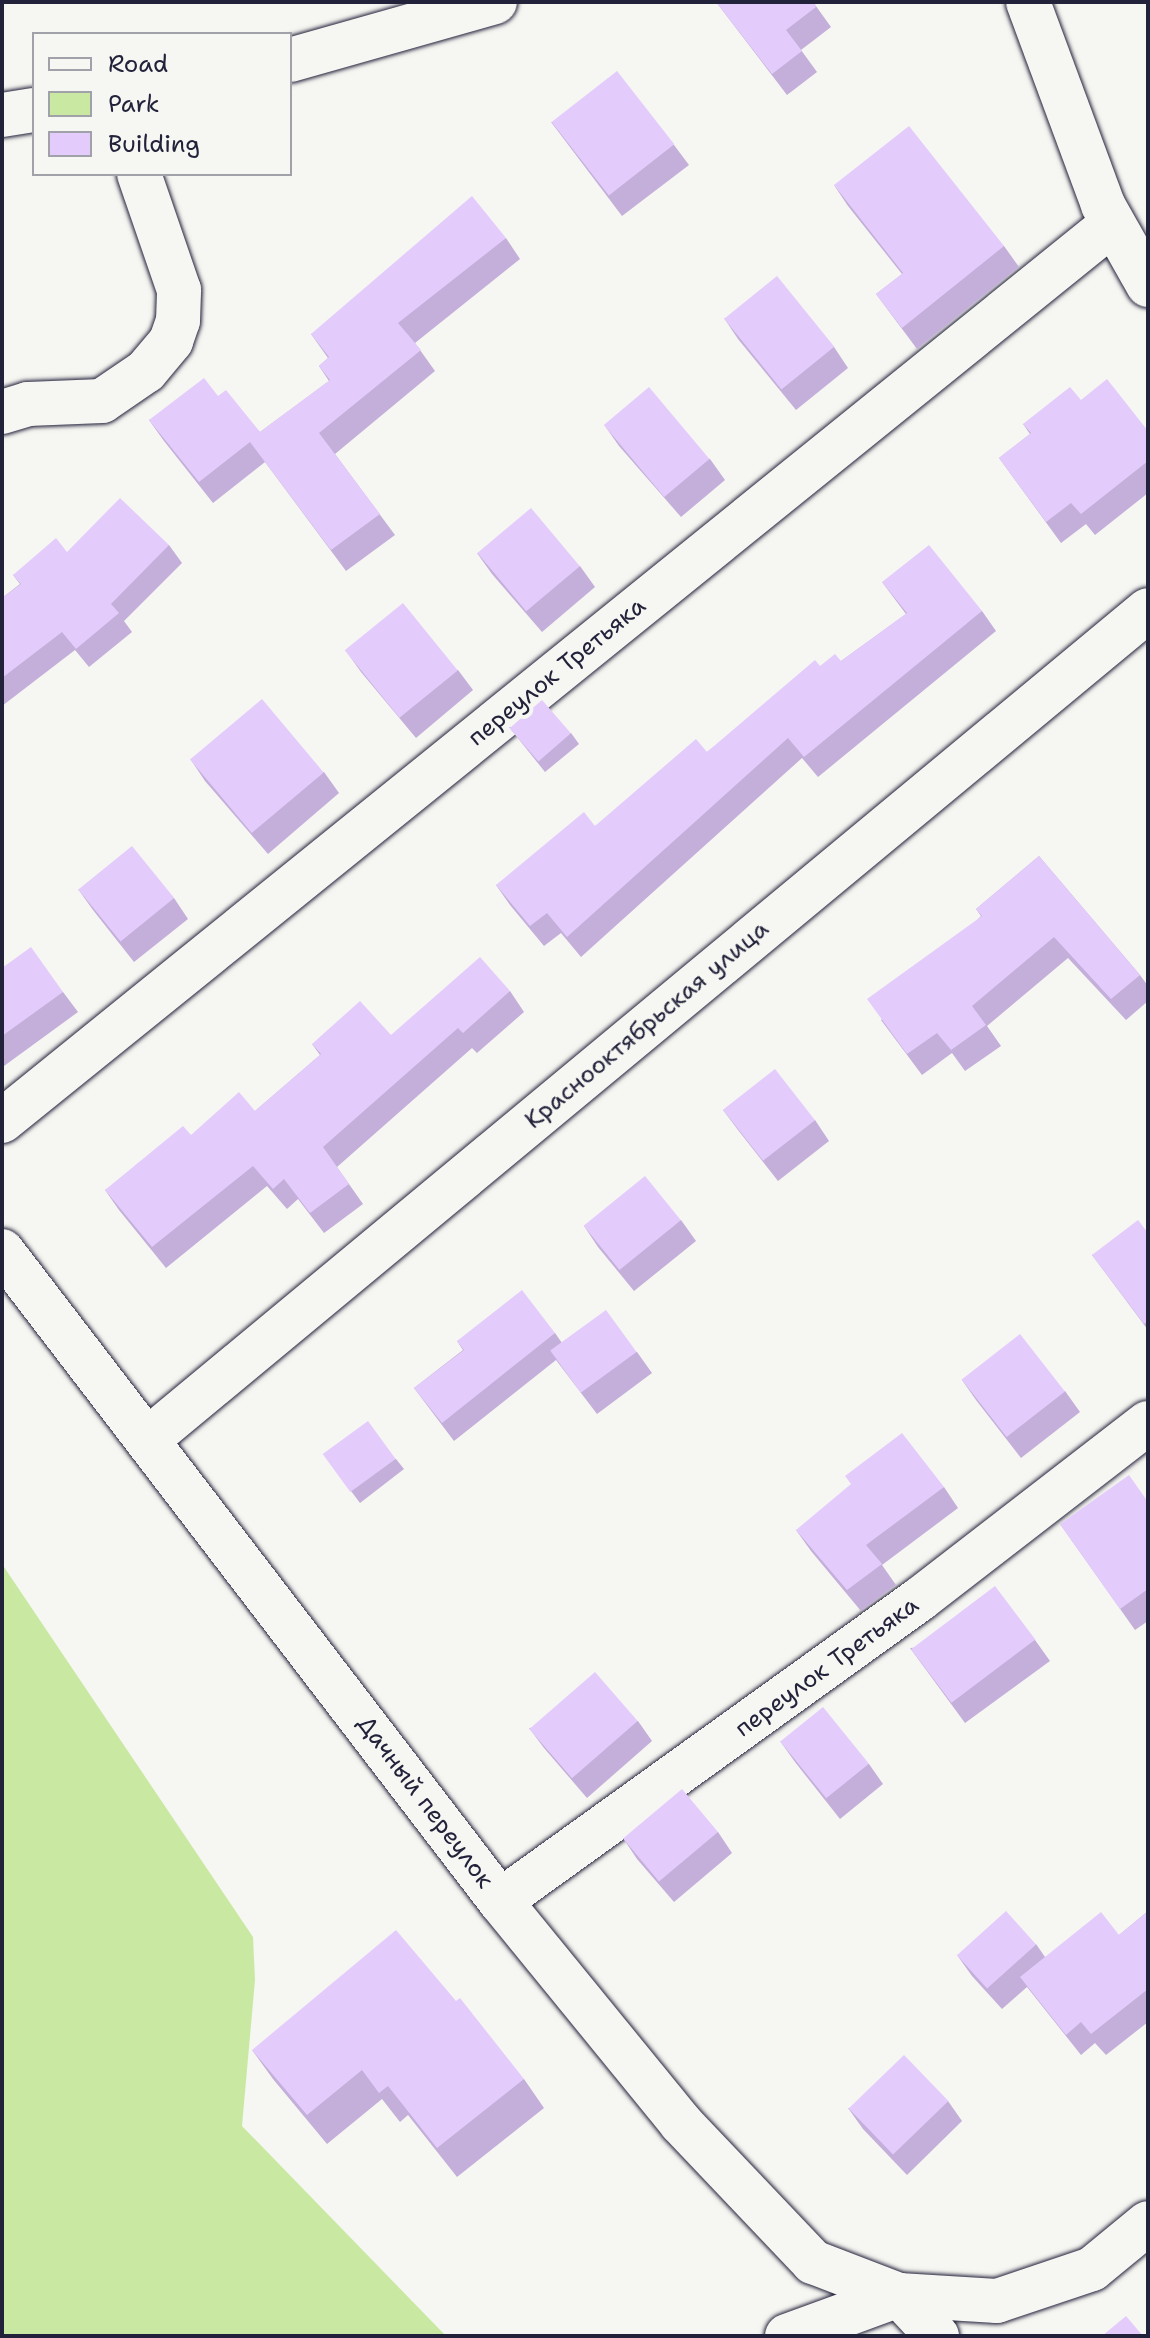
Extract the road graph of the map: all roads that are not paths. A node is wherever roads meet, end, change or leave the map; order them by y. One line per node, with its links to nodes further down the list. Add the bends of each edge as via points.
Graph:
1 (495, 2): 3 (street)
2 (1028, 2): 7 (street)
3 (292, 59)
4 (32, 110): 5 (street)
5 (2, 115)
6 (140, 176): 9 (street, via 179,290 171,341 137,378 102,401 28,404)
7 (1112, 224): 8 (street); 11 (street, переулок Третьяка)
8 (1148, 285)
9 (2, 412)
10 (1148, 610): 14 (street, Краснооктябрьская улица)
11 (2, 1121)
12 (2, 1251): 14 (street, Дачный переулок)
13 (1148, 1423): 15 (street, переулок Третьяка, via 932,1591)
14 (147, 1440): 15 (street, Дачный переулок)
15 (500, 1901): 17 (street, Дачный переулок, via 681,2123 813,2262)
16 (1148, 2223): 17 (street, Дачный переулок, via 1092,2269 997,2301)
17 (899, 2295): 18 (street); 19 (street, Дачный переулок)
18 (787, 2336)
19 (937, 2336)

